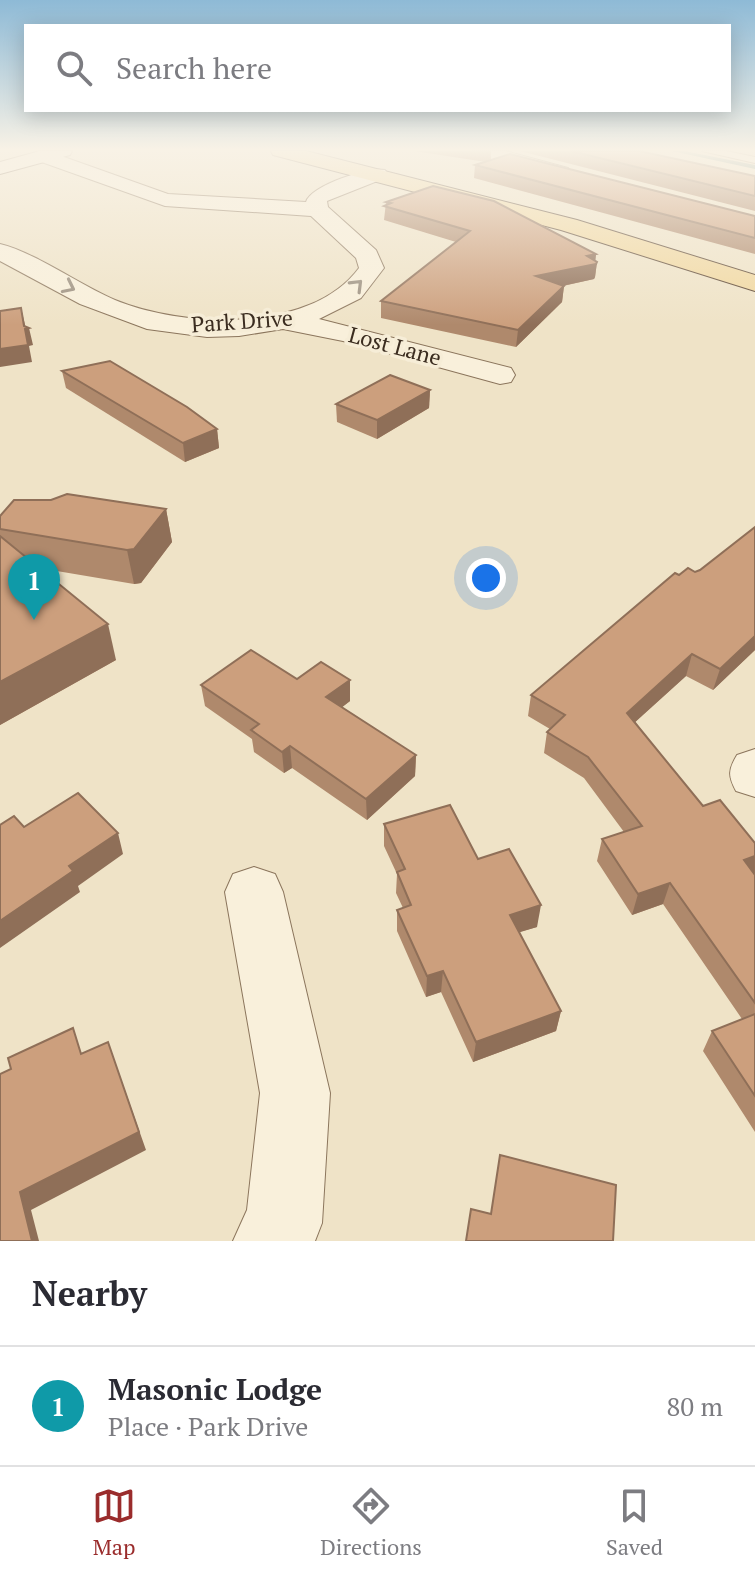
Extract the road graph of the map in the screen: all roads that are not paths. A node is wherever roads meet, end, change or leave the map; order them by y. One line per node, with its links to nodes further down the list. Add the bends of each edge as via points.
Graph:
1 (278, 209): 2 (street)
2 (317, 209): 6 (street, Park Drive, one-way to 2, via 354,291 372,268 367,255)
3 (507, 209): 5 (main road)
4 (0, 251): 6 (street, Park Drive, one-way to 6, via 122,313 161,323 192,327)
5 (755, 283)
6 (289, 322): 7 (street, Lost Lane)
7 (500, 375)
8 (755, 769): 9 (street)
9 (755, 777)
10 (254, 892): 11 (street, via 295,1093 284,1223)
11 (272, 1241)

